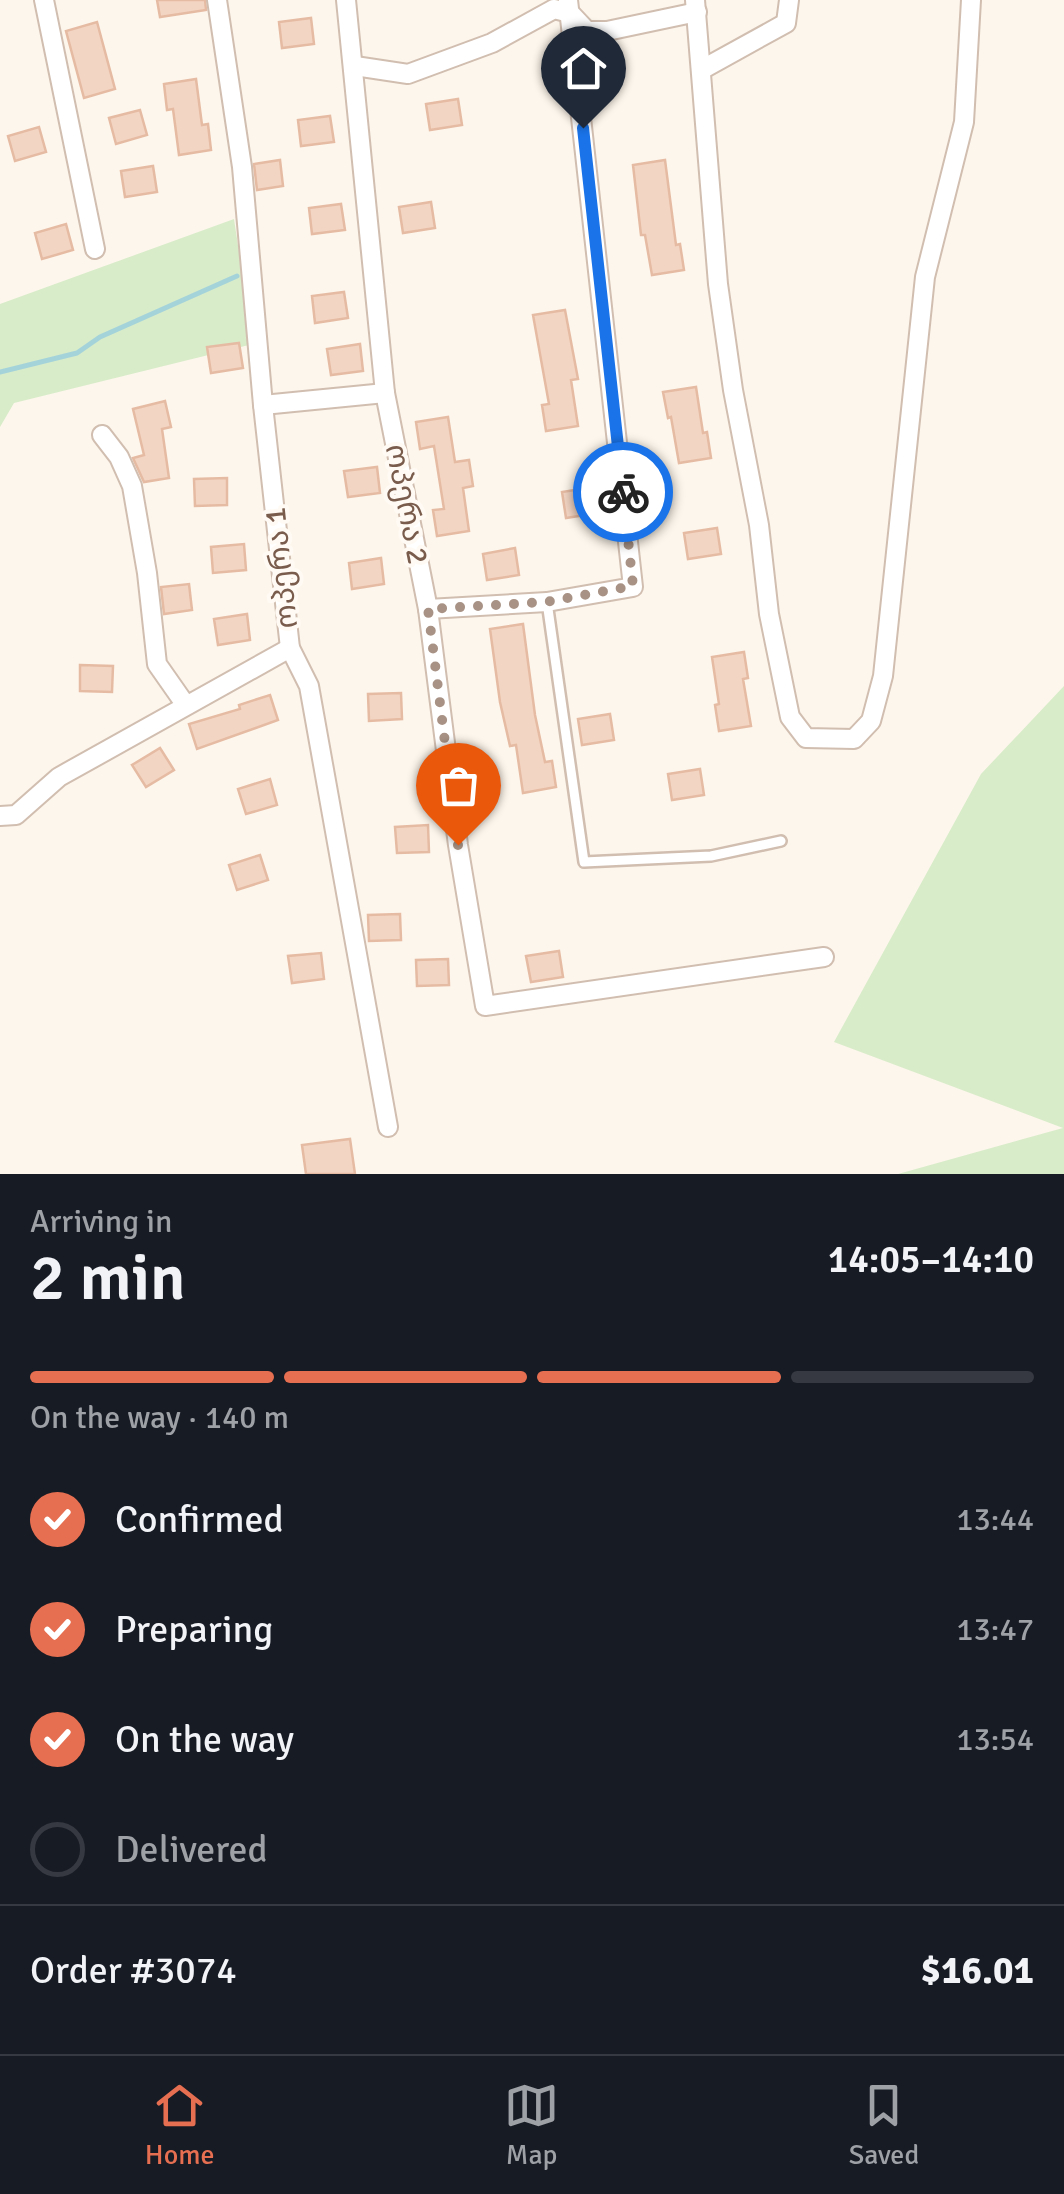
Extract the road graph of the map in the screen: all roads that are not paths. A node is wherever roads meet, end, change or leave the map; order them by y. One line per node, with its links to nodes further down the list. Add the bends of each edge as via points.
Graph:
1 (44, 0): 10 (street)
2 (217, 0): 12 (street, ოპერა 1, via 242,167)
3 (346, 0): 8 (street, ოპერა 2)
4 (789, 0): 9 (street, via 786,23)
5 (971, 0): 9 (street, via 964,122 925,277 883,676 870,720 854,739 806,738 790,717 732,390)
6 (569, 6): 7 (street, via 586,31); 8 (street, via 408,74); 14 (street, via 633,586)
7 (696, 6): 9 (street)
8 (355, 66): 11 (street, ოპერა 2)
9 (701, 70)
10 (94, 248)
11 (385, 393): 12 (street); 15 (street, ოპერა 2)
12 (263, 406): 16 (street, ოპერა 1)
13 (102, 436): 17 (street, via 132,486 157,664)
14 (546, 602): 15 (street); 19 (lane, via 584,862 711,856)
15 (428, 609): 20 (street, ოპერა 2, via 485,1006)
16 (290, 648): 17 (street); 21 (street, ოპერა 1, via 309,686)
17 (186, 704): 18 (street, via 60,776 16,815)
18 (0, 816)
19 (780, 841)
20 (824, 956)
21 (388, 1127)

